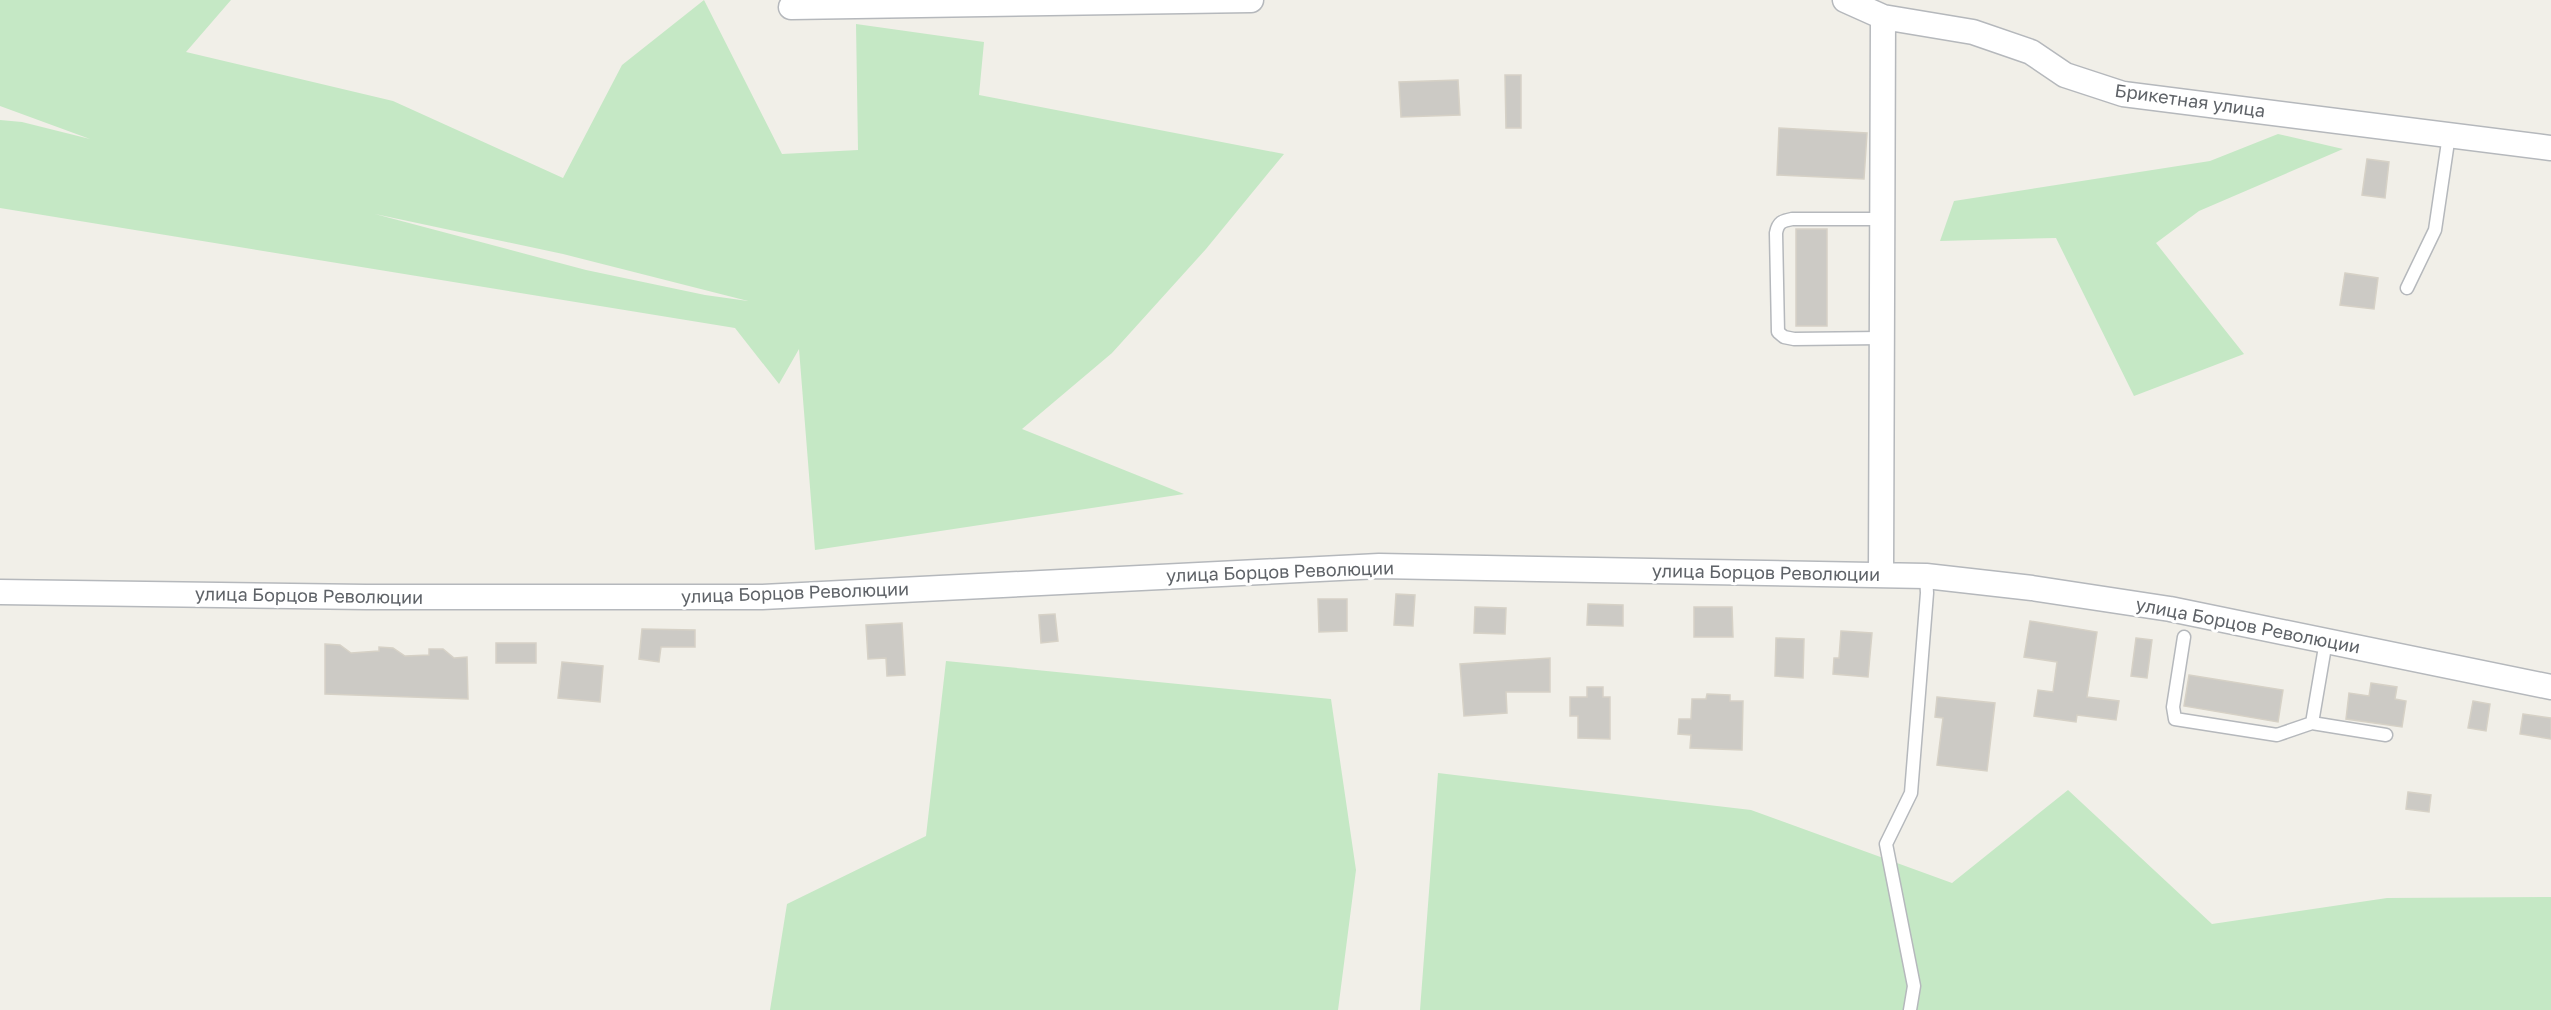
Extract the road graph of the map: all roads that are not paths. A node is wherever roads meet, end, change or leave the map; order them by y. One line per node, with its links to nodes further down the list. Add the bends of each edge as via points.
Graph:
1 (1251, 0): 3 (street)
2 (1845, 0): 4 (street, Брикетная улица)
3 (791, 7)
4 (1883, 17): 5 (street, Брикетная улица, via 1973,32 2031,52 2065,75 2123,94); 7 (street)
5 (2449, 135): 6 (street, Брикетная улица); 8 (lane, via 2435,230)
6 (2551, 148)
7 (1882, 219): 9 (street); 9 (lane, via 1792,219 1782,221 1776,233 1778,332 1794,339)
8 (2408, 288)
9 (1881, 338): 10 (street)
10 (1881, 575): 11 (street, улица Борцов Революции); 12 (street, улица Борцов Революции, via 1379,566 762,597)
11 (1926, 576): 14 (street, улица Борцов Революции, via 2170,609); 18 (lane, via 1911,793 1886,844 1914,986)
12 (0, 592)
13 (2184, 637): 16 (lane, via 2173,707 2175,719 2277,735)
14 (2326, 641): 15 (street, улица Борцов Революции); 16 (lane)
15 (2551, 687)
16 (2312, 723): 17 (lane)
17 (2386, 735)
18 (1910, 1010)

